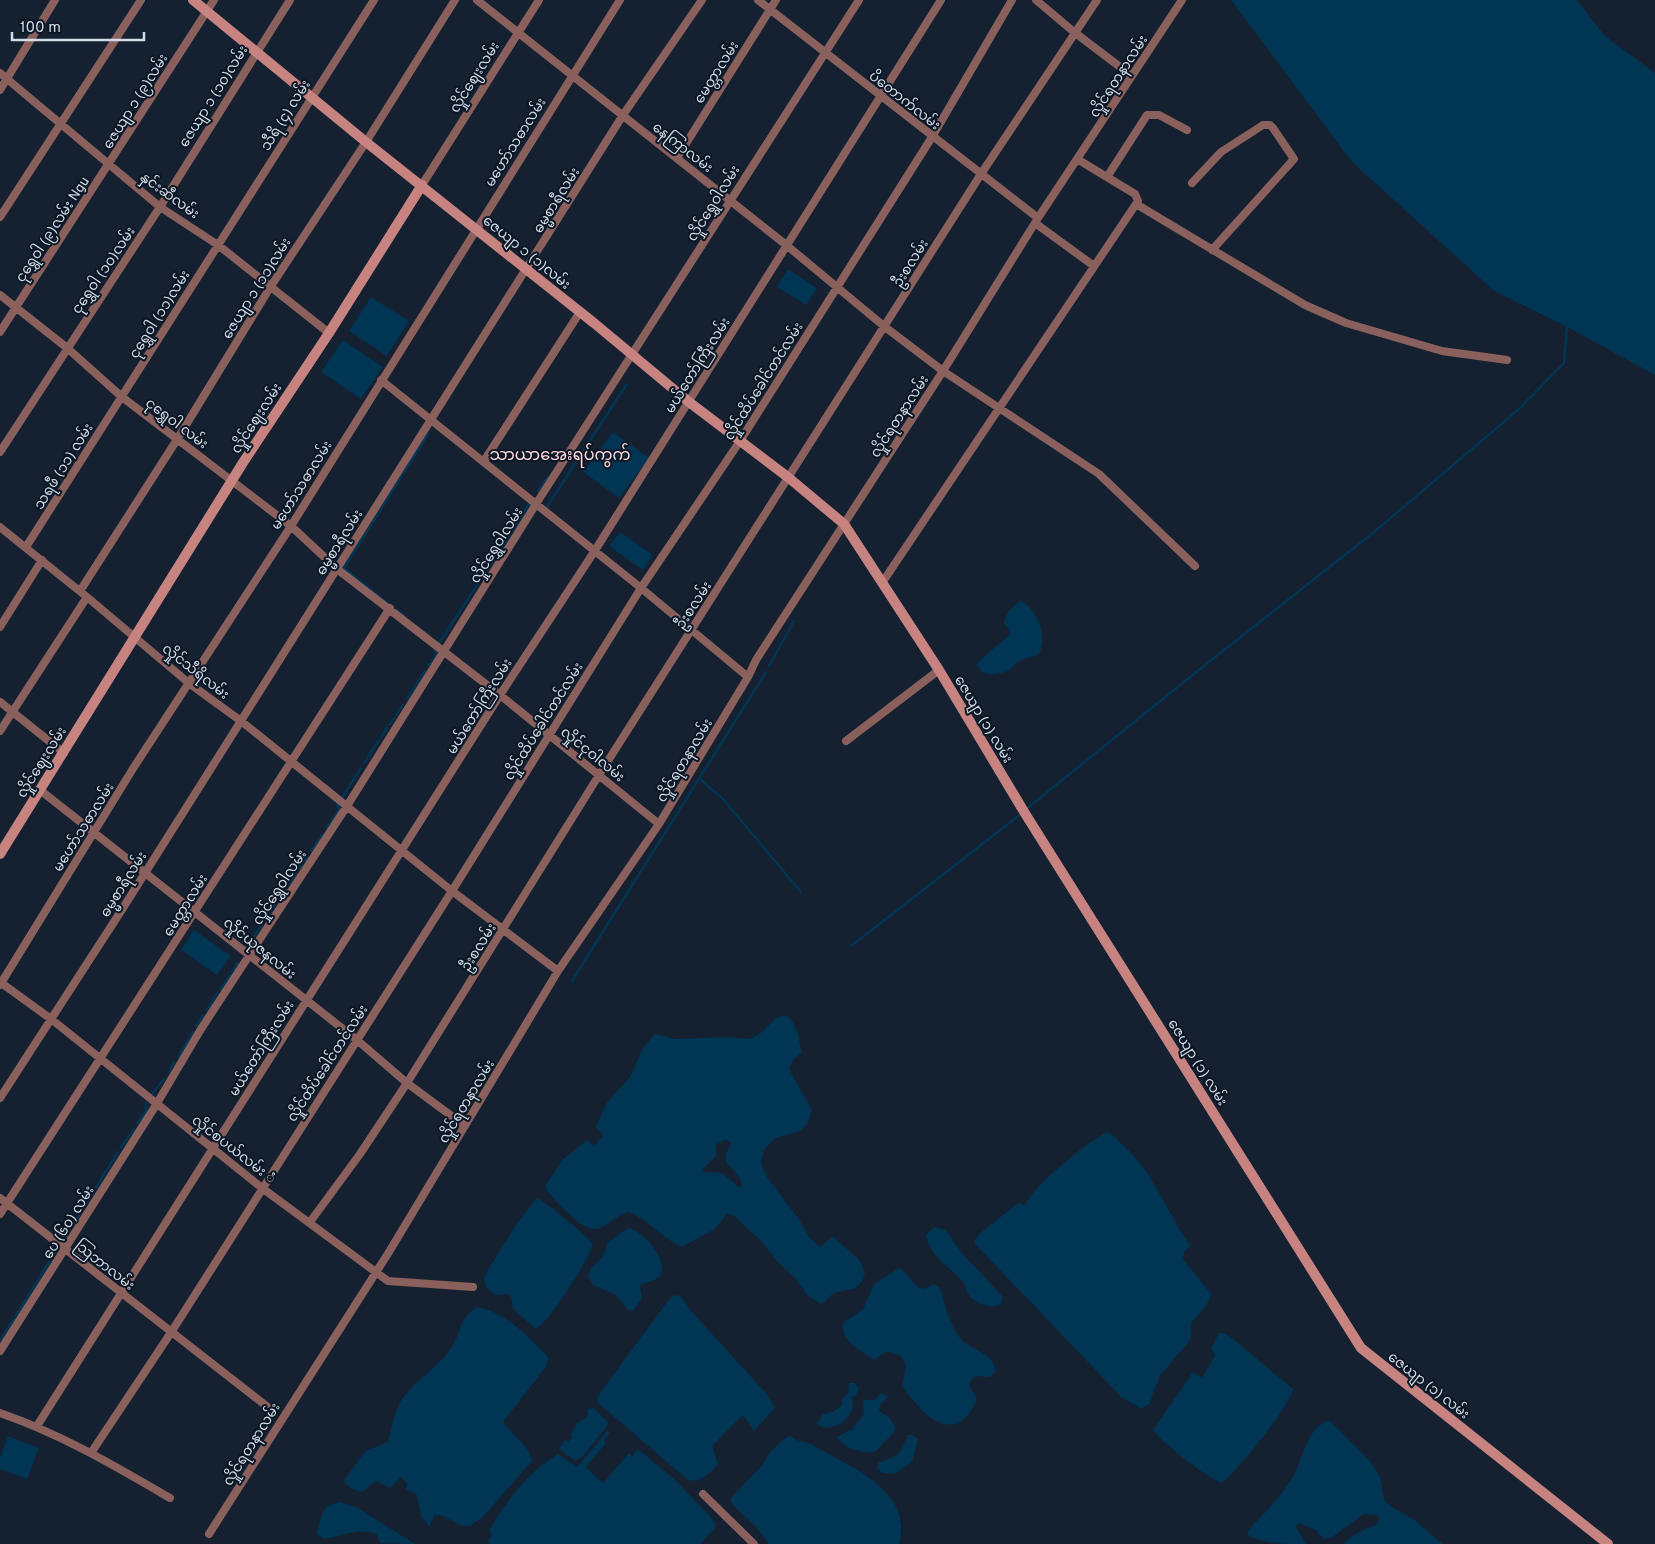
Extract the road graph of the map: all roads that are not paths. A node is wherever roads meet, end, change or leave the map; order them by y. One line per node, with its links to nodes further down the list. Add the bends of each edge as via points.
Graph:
1 (55, 0): 29 (street)
2 (141, 0): 34 (street)
3 (193, 0): 20 (street, ဇေယျာ ၁ (၁)လမ်း)
4 (214, 0): 20 (street, ဇေယျာ ၁ (၉)လမ်း)
5 (290, 0): 24 (street, ဇေယျာ ၁ (၁၀)လမ်း)
6 (374, 0): 31 (street, သီရိ (၄) လမ်း)
7 (455, 0): 37 (street, ဇေယျာ ၁ (၁၁)လမ်း)
8 (478, 0): 22 (street, နေကြာလမ်း)
9 (539, 0): 22 (street, လှိုင်ဈေးလမ်း)
10 (620, 0): 27 (street, မဟော်သဓာလမ်း)
11 (702, 0): 33 (street, ဓမ္မစာရီလမ်း)
12 (758, 0): 21 (street, ပိတောက်လမ်း)
13 (776, 0): 21 (street, မေတ္တာလမ်း)
14 (859, 0): 25 (street, လှိုင်ရွှေဝါလမ်း)
15 (941, 0): 32 (street, မယ်တော်ကြီးလမ်း)
16 (1012, 0): 36 (street, လှိုင်ထိပ်ခေါင်တင်လမ်း)
17 (1036, 0): 23 (street)
18 (1097, 0): 23 (street, ဦးစလမ်း)
19 (1182, 0): 28 (street, လှိုင်ရတနာလမ်း)
20 (207, 10): 24 (street, ဇေယျာ ၁ (၁)လမ်း); 40 (street, ဇေယျာ ၁ (၉)လမ်း)
21 (770, 10): 25 (street, ပိတောက်လမ်း); 38 (street, မေတ္တာလမ်း)
22 (518, 32): 27 (street, နေကြာလမ်း); 44 (street, လှိုင်ဈေးလမ်း)
23 (1074, 32): 28 (street); 41 (street, ဦးစလမ်း)
24 (256, 51): 31 (street, ဇေယျာ ၁ (၁)လမ်း); 47 (street, ဇေယျာ ၁ (၁၀)လမ်း)
25 (825, 53): 32 (street, ပိတောက်လမ်း); 45 (street, လှိုင်ရွှေဝါလမ်း)
26 (0, 74): 29 (street, နှင်းဆီလမ်း)
27 (572, 75): 33 (street, နေကြာလမ်း); 50 (street, မဟော်သဓာလမ်း)
28 (1132, 76): 39 (street, လှိုင်ရတနာလမ်း)
29 (7, 79): 30 (street); 34 (street, နှင်းဆီလမ်း)
30 (0, 90)
31 (312, 96): 37 (street, ဇေယျာ ၁ (၁)လမ်း); 52 (street, သီရိ (၄) လမ်း)
32 (880, 96): 36 (street, ပိတောက်လမ်း); 51 (street, မယ်တော်ကြီးလမ်း)
33 (623, 116): 38 (street, နေကြာလမ်း); 55 (street, ဓမ္မစာရီလမ်း)
34 (60, 124): 40 (street, နှင်းဆီလမ်း); 48 (street)
35 (1187, 130): 42 (street, via 1159,115 1146,115)
36 (932, 137): 41 (street, ပိတောက်လမ်း); 57 (street, လှိုင်ထိပ်ခေါင်တင်လမ်း)
37 (366, 142): 44 (street, ဇေယျာ ၁ (၁)လမ်း); 56 (street, ဇေယျာ ၁ (၁၁)လမ်း)
38 (677, 158): 45 (street, နေကြာလမ်း)
39 (1077, 159): 42 (street); 49 (street, လှိုင်ရတနာလမ်း)
40 (110, 165): 47 (street, နှင်းဆီလမ်း); 59 (street, ငုရွှေဝါ (၉)လမ်း Ngu)
41 (981, 174): 49 (street, ပိတောက်လမ်း); 61 (street, ဦးစလမ်း)
42 (1107, 177): 46 (street, via 1135,194 1138,197)
43 (1192, 183): 53 (street, via 1221,152 1263,125 1274,128 1294,159)
44 (422, 185): 50 (street, ဇေယျာ ၁ (၁)လမ်း); 63 (street, လှိုင်ဈေးလမ်း)
45 (729, 200): 51 (street, နေကြာလမ်း); 65 (street, လှိုင်ရွှေဝါလမ်း)
46 (1136, 204): 53 (street); 54 (street)
47 (160, 207): 52 (street, နှင်းဆီလမ်း); 64 (street, ငုရွှေဝါ (၁၀)လမ်း)
48 (0, 217)
49 (1036, 220): 54 (street, ပိတောက်လမ်း); 67 (street, လှိုင်ရတနာလမ်း)
50 (476, 228): 55 (street, ဇေယျာ ၁ (၁)လမ်း); 68 (street, မဟော်သဓာလမ်း)
51 (785, 244): 57 (street, နေကြာလမ်း); 70 (street, မယ်တော်ကြီးလမ်း)
52 (218, 245): 56 (street, နှင်းဆီလမ်း); 69 (street, ငုရွှေဝါ (၁၁)လမ်း)
53 (1212, 250): 66 (street, via 1305,305 1346,323 1442,351)
54 (1094, 266): 71 (street)
55 (527, 270): 60 (street, ဇေယျာ ၁ (၁)လမ်း); 72 (street, ဓမ္မစာရီလမ်း)
56 (270, 286): 63 (street, နှင်းဆီလမ်း); 73 (street, ဇေယျာ ၁ (၁၁)လမ်း)
57 (837, 286): 61 (street, နေကြာလမ်း); 74 (street, လှိုင်ထိပ်ခေါင်တင်လမ်း)
58 (0, 296): 59 (street, ငုရွှေဝါ လမ်း)
59 (16, 308): 62 (street, ငုရွှေဝါ (၉)လမ်း Ngu); 64 (street, ငုရွှေဝါ လမ်း)
60 (580, 312): 65 (street, ဇေယျာ ၁ (၁)လမ်း); 76 (street)
61 (885, 327): 67 (street, နေကြာလမ်း); 77 (street, ဦးစလမ်း)
62 (0, 332)
63 (329, 333): 78 (street, လှိုင်ဈေးလမ်း)
64 (66, 347): 69 (street, ငုရွှေဝါ လမ်း); 75 (street, ငုရွှေဝါ (၁၀)လမ်း)
65 (632, 355): 70 (street, ဇေယျာ ၁ (၁)လမ်း); 79 (street, လှိုင်ရွှေဝါလမ်း)
66 (1507, 360)
67 (943, 371): 71 (street, နေကြာလမ်း); 80 (street, လှိုင်ရတနာလမ်း)
68 (381, 380): 72 (street); 81 (street, မဟော်သဓာလမ်း)
69 (122, 397): 73 (street, ငုရွှေဝါ လမ်း); 83 (street, သရဖီ (၁၁) လမ်း)
70 (689, 402): 74 (street, ဇေယျာ ၁ (၁)လမ်း); 84 (street, မယ်တော်ကြီးလမ်း)
71 (1000, 408): 86 (street, နေကြာလမ်း, via 1099,474); 88 (street)
72 (430, 419): 76 (street); 87 (street, ဓမ္မစာရီလမ်း)
73 (178, 438): 78 (street, ငုရွှေဝါ လမ်း); 90 (street, ဇေယျာ ၁ (၁၁)လမ်း)
74 (740, 441): 77 (street, ဇေယျာ ၁ (၁)လမ်း); 89 (street, လှိုင်ထိပ်ခေါင်တင်လမ်း)
75 (0, 452)
76 (484, 462): 79 (street)
77 (789, 478): 80 (street, ဇေယျာ ၁ (၁)လမ်း); 94 (street, ဦးစလမ်း)
78 (231, 482): 81 (street, ငုရွှေဝါ လမ်း); 95 (street, လှိုင်ဈေးလမ်း)
79 (536, 504): 84 (street); 96 (street, လှိုင်ရွှေဝါလမ်း)
80 (844, 524): 88 (street, ဇေယျာ (၁) လမ်း); 98 (street, လှိုင်ရတနာလမ်း)
81 (291, 526): 87 (street, ငုရွှေဝါ လမ်း); 99 (street, မဟော်သဓာလမ်း)
82 (0, 527): 83 (street, လှိုင်သီရိလမ်း)
83 (26, 547): 85 (street, လှိုင်သီရိလမ်း)
84 (594, 552): 89 (street); 100 (street, မယ်တော်ကြီးလမ်း)
85 (42, 560): 90 (street, လှိုင်သီရိလမ်း); 93 (street)
86 (1195, 566)
87 (337, 569): 92 (street, ငုရွှေဝါ လမ်း); 103 (street, ဓမ္မစာရီလမ်း)
88 (882, 583): 97 (street, ဇေယျာ (၁) လမ်း)
89 (641, 588): 94 (street); 105 (street, လှိုင်ထိပ်ခေါင်တင်လမ်း)
90 (80, 591): 91 (street, လှိုင်သီရိလမ်း)
91 (87, 597): 95 (street, လှိုင်သီရိလမ်း); 102 (street)
92 (390, 608): 96 (street, ငုရွှေဝါ လမ်း); 108 (street, မေတ္တာလမ်း)
93 (0, 627)
94 (692, 630): 98 (street); 109 (street, ဦးစလမ်း)
95 (133, 637): 99 (street, လှိုင်သီရိလမ်း); 107 (street, လှိုင်ဈေးလမ်း)
96 (439, 649): 100 (street, လှိုင်ငုဝါလမ်း); 111 (street, လှိုင်ရွှေဝါလမ်း)
97 (939, 670): 106 (street); 151 (street, ဇေယျာ (၁) လမ်း, via 1026,815 1361,1348)
98 (748, 677): 112 (street, လှိုင်ရတနာလမ်း)
99 (190, 684): 103 (street, လှိုင်သီရိလမ်း); 113 (street, မဟော်သဓာလမ်း)
100 (500, 694): 105 (street, လှိုင်ငုဝါလမ်း); 114 (street, မယ်တော်ကြီးလမ်း)
101 (0, 702): 102 (street)
102 (12, 712): 104 (street); 107 (street)
103 (241, 721): 108 (street, လှိုင်သီရိလမ်း); 116 (street, ဓမ္မစာရီလမ်း)
104 (0, 731)
105 (549, 734): 109 (street, လှိုင်ငုဝါလမ်း); 117 (street, လှိုင်ထိပ်ခေါင်တင်လမ်း)
106 (846, 742)
107 (64, 753): 110 (street, လှိုင်ဈေးလမ်း)
108 (292, 763): 111 (street, လှိုင်သီရိလမ်း); 118 (street, မေတ္တာလမ်း)
109 (599, 774): 112 (street, လှိုင်ငုဝါလမ်း); 119 (street, ဦးစလမ်း)
110 (40, 790): 113 (street, လှိုင်ယုဇနလမ်း); 115 (street, လှိုင်ဈေးလမ်း)
111 (343, 802): 114 (street, လှိုင်သီရိလမ်း); 120 (street, လှိုင်ရွှေဝါလမ်း)
112 (659, 824): 121 (street, လှိုင်ရတနာလမ်း)
113 (94, 833): 116 (street, လှိုင်ယုဇနလမ်း); 122 (street, မဟော်သဓာလမ်း)
114 (403, 850): 117 (street, လှိုင်သီရိလမ်း); 123 (street, မယ်တော်ကြီးလမ်း)
115 (0, 854)
116 (144, 873): 118 (street, လှိုင်ယုဇနလမ်း); 124 (street, ဓမ္မစာရီလမ်း)
117 (452, 891): 119 (street, လှိုင်သီရိလမ်း); 125 (street, လှိုင်ထိပ်ခေါင်တင်လမ်း)
118 (194, 911): 120 (street, လှိုင်ယုဇနလမ်း); 126 (street, မေတ္တာလမ်း)
119 (504, 929): 121 (street, လှိုင်သီရိလမ်း); 127 (street, ဦးစလမ်း)
120 (250, 955): 123 (street, လှိုင်ယုဇနလမ်း); 129 (street, လှိုင်ရွှေဝါလမ်း)
121 (558, 971): 130 (street, လှိုင်ရတနာလမ်း)
122 (0, 983): 124 (street, လှိုင်စပယ်လမ်း ံ)
123 (305, 1001): 125 (street, လှိုင်ယုဇနလမ်း); 131 (street, မယ်တော်ကြီးလမ်း)
124 (51, 1019): 126 (street, လှိုင်စပယ်လမ်း ံ); 128 (street, ဓမ္မစာရီလမ်း)
125 (357, 1040): 127 (street, လှိုင်ယုဇနလမ်း); 132 (street, လှိုင်ထိပ်ခေါင်တင်လမ်း)
126 (100, 1059): 129 (street, လှိုင်စပယ်လမ်း ံ); 134 (street, မေတ္တာလမ်း)
127 (407, 1083): 130 (street, လှိုင်ယုဇနလမ်း); 136 (street, ဦးစလမ်း)
128 (0, 1098)
129 (156, 1105): 131 (street, လှိုင်စပယ်လမ်း ံ); 137 (street, ပေ (၆၀) လမ်း)
130 (464, 1126): 138 (street, လှိုင်ရတနာလမ်း)
131 (213, 1149): 132 (street, လှိုင်စပယ်လမ်း ံ); 140 (street, မယ်တော်ကြီးလမ်း)
132 (262, 1188): 136 (street, လှိုင်စပယ်လမ်း ံ); 141 (street, လှိုင်ထိပ်ခေါင်တင်လမ်း)
133 (0, 1198): 134 (street, သြဘာလမ်း)
134 (7, 1204): 135 (street, မေတ္တာလမ်း); 137 (street, သြဘာလမ်း)
135 (0, 1214)
136 (310, 1222): 138 (street, လှိုင်စပယ်လမ်း ံ)
137 (66, 1250): 140 (street, သြဘာလမ်း); 142 (street, ပေ (၆၀) လမ်း)
138 (375, 1272): 139 (street, လှိုင်စပယ်လမ်း ံ, via 388,1281); 149 (street, လှိုင်ရတနာလမ်း)
139 (473, 1287)
140 (121, 1294): 141 (street, သြဘာလမ်း); 145 (street, မယ်တော်ကြီးလမ်း)
141 (172, 1331): 143 (street, သြဘာလမ်း); 146 (street, လှိုင်ထိပ်ခေါင်တင်လမ်း)
142 (0, 1351)
143 (269, 1408)
144 (0, 1413): 145 (street)
145 (37, 1426): 146 (street)
146 (91, 1453): 148 (street)
147 (703, 1494): 150 (street)
148 (170, 1498)
149 (209, 1534)
150 (754, 1544)
151 (1608, 1544)

